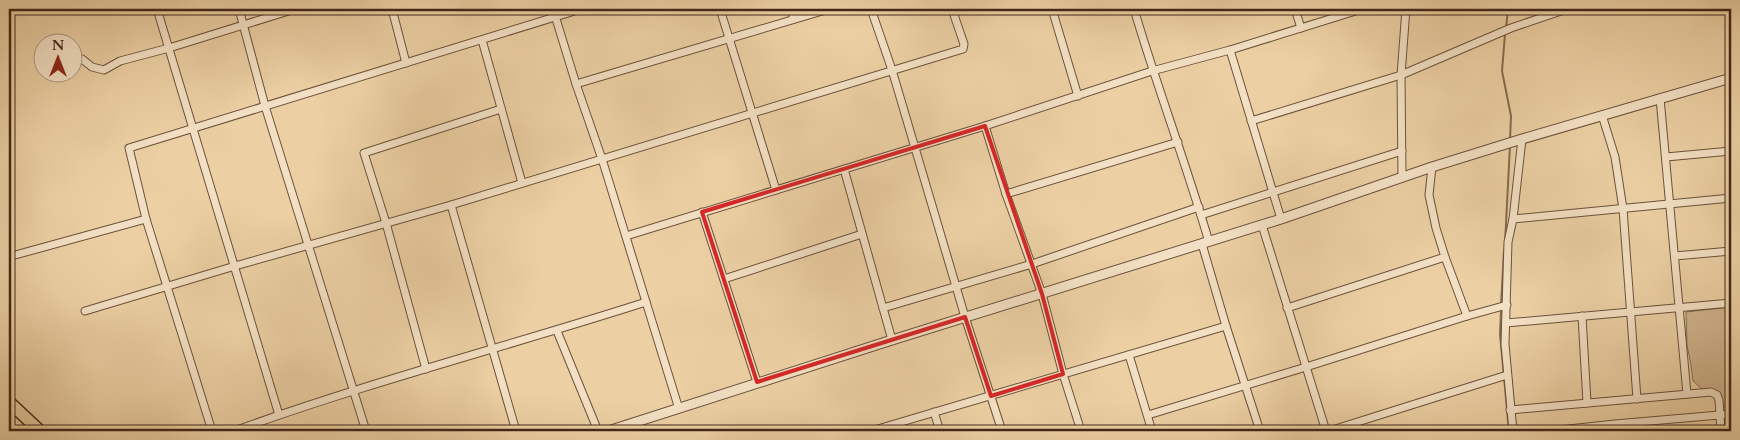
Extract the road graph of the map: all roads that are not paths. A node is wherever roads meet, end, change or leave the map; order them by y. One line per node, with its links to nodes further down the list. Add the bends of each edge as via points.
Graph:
1 (157, 9): 23 (street)
2 (239, 9): 19 (street)
3 (295, 9): 19 (street)
4 (392, 9): 26 (street)
5 (581, 9): 17 (street)
6 (720, 9): 21 (street)
7 (791, 9): 18 (street)
8 (829, 9): 18 (street)
9 (871, 9): 27 (street)
10 (952, 9): 27 (street, via 963,49)
11 (1052, 9): 32 (street)
12 (1134, 9): 28 (street)
13 (1295, 9): 20 (street)
14 (1362, 9): 20 (street)
15 (1406, 9): 29 (street)
16 (1567, 9): 29 (street, via 1511,28)
17 (555, 13): 22 (street); 31 (street)
18 (794, 19): 21 (street)
19 (244, 24): 23 (street); 34 (street)
20 (1301, 28): 24 (street)
21 (729, 38): 31 (street); 36 (street)
22 (482, 40): 26 (street); 35 (street)
23 (169, 48): 25 (street, via 104,70 92,67); 40 (street)
24 (1230, 50): 28 (street); 38 (street)
25 (82, 59)
26 (406, 62): 34 (street)
27 (892, 70): 36 (street); 43 (street)
28 (1152, 71): 32 (street); 42 (street)
29 (1401, 75): 38 (street); 44 (street)
30 (1731, 78): 33 (street)
31 (576, 84): 47 (street)
32 (1078, 96): 39 (street)
33 (1660, 98): 37 (street); 46 (street)
34 (266, 106): 40 (street); 70 (street)
35 (501, 109): 51 (street); 65 (street, via 364,153)
36 (751, 113): 47 (street); 52 (street)
37 (1602, 115): 41 (street); 59 (street, via 1615,157)
38 (1251, 121): 53 (street)
39 (985, 126): 43 (street); 54 (street)
40 (192, 129): 64 (street, via 129,148); 76 (street)
41 (1522, 139): 48 (street); 62 (street)
42 (1178, 142): 54 (street); 58 (street)
43 (915, 148): 49 (street); 79 (street)
44 (1402, 151): 50 (street); 53 (street)
45 (1731, 151): 46 (street)
46 (1666, 157): 56 (street)
47 (602, 158): 51 (street); 68 (street)
48 (1432, 167): 50 (street); 74 (street, via 1429,195)
49 (844, 169): 52 (street); 67 (street)
50 (1402, 178): 63 (street)
51 (522, 183): 57 (street)
52 (776, 190): 60 (street)
53 (1273, 192): 61 (street); 63 (street)
54 (1006, 194): 75 (street)
55 (1731, 198): 56 (street)
56 (1670, 203): 59 (street); 73 (street)
57 (451, 204): 65 (street); 96 (street)
58 (1199, 207): 61 (street); 75 (street)
59 (1623, 209): 62 (street); 88 (street)
60 (702, 212): 68 (street); 77 (street)
61 (1201, 215): 69 (street)
62 (1514, 218): 83 (street, via 1508,242)
63 (1281, 219): 66 (street)
64 (146, 220): 72 (street); 78 (street)
65 (386, 223): 70 (street); 99 (street)
66 (1262, 225): 69 (street); 86 (street)
67 (862, 234): 77 (street); 85 (street)
68 (626, 236): 81 (street)
69 (1206, 243): 80 (street); 93 (street)
70 (309, 246): 76 (street); 104 (street)
71 (1731, 251): 73 (street)
72 (14, 255)
73 (1675, 256): 84 (street)
74 (1445, 258): 86 (street); 89 (street)
75 (1032, 264): 79 (street); 80 (street)
76 (235, 266): 78 (street); 115 (street)
77 (724, 279): 102 (street)
78 (166, 286): 87 (street); 118 (street)
79 (957, 287): 85 (street); 91 (street)
80 (1042, 294): 91 (street); 100 (street)
81 (646, 302): 94 (street); 110 (street)
82 (1731, 303): 84 (street)
83 (1507, 305): 89 (street); 92 (street)
84 (1680, 307): 88 (street); 105 (street)
85 (883, 308): 95 (street)
86 (1287, 308): 98 (street)
87 (85, 311)
88 (1630, 312): 90 (street); 107 (street)
89 (1467, 316): 98 (street)
90 (1582, 316): 92 (street); 108 (street)
91 (966, 317): 95 (street); 106 (street)
92 (1506, 323): 101 (street)
93 (1226, 326): 97 (street); 103 (street)
94 (557, 331): 96 (street); 122 (street)
95 (892, 340): 102 (street)
96 (493, 350): 99 (street); 121 (street)
97 (1129, 355): 100 (street); 113 (street)
98 (1306, 367): 103 (street); 130 (street)
99 (426, 369): 104 (street)
100 (1063, 374): 106 (street); 127 (street)
101 (1507, 375): 111 (street); 130 (street)
102 (757, 382): 110 (street)
103 (1245, 385): 113 (street); 129 (street)
104 (354, 392): 115 (street); 120 (street)
105 (1687, 394): 107 (street); 116 (street, via 1712,392 1717,395)
106 (991, 396): 112 (street); 126 (street)
107 (1638, 399): 108 (street)
108 (1587, 403): 111 (street)
109 (10, 405): 117 (main road)
110 (679, 408): 123 (street)
111 (1510, 410): 131 (street)
112 (934, 412): 124 (street); 125 (street)
113 (1148, 414): 128 (street)
114 (1731, 414): 116 (street)
115 (279, 415): 119 (street)
116 (1720, 415): 132 (street); 133 (street)
117 (40, 431)
118 (212, 431)
119 (234, 431)
120 (366, 431)
121 (516, 431)
122 (598, 431)
123 (608, 431)
124 (871, 431)
125 (940, 431)
126 (1002, 431)
127 (1081, 431)
128 (1152, 431)
129 (1260, 431)
130 (1327, 431)
131 (1513, 431)
132 (1550, 431)
133 (1721, 431)

